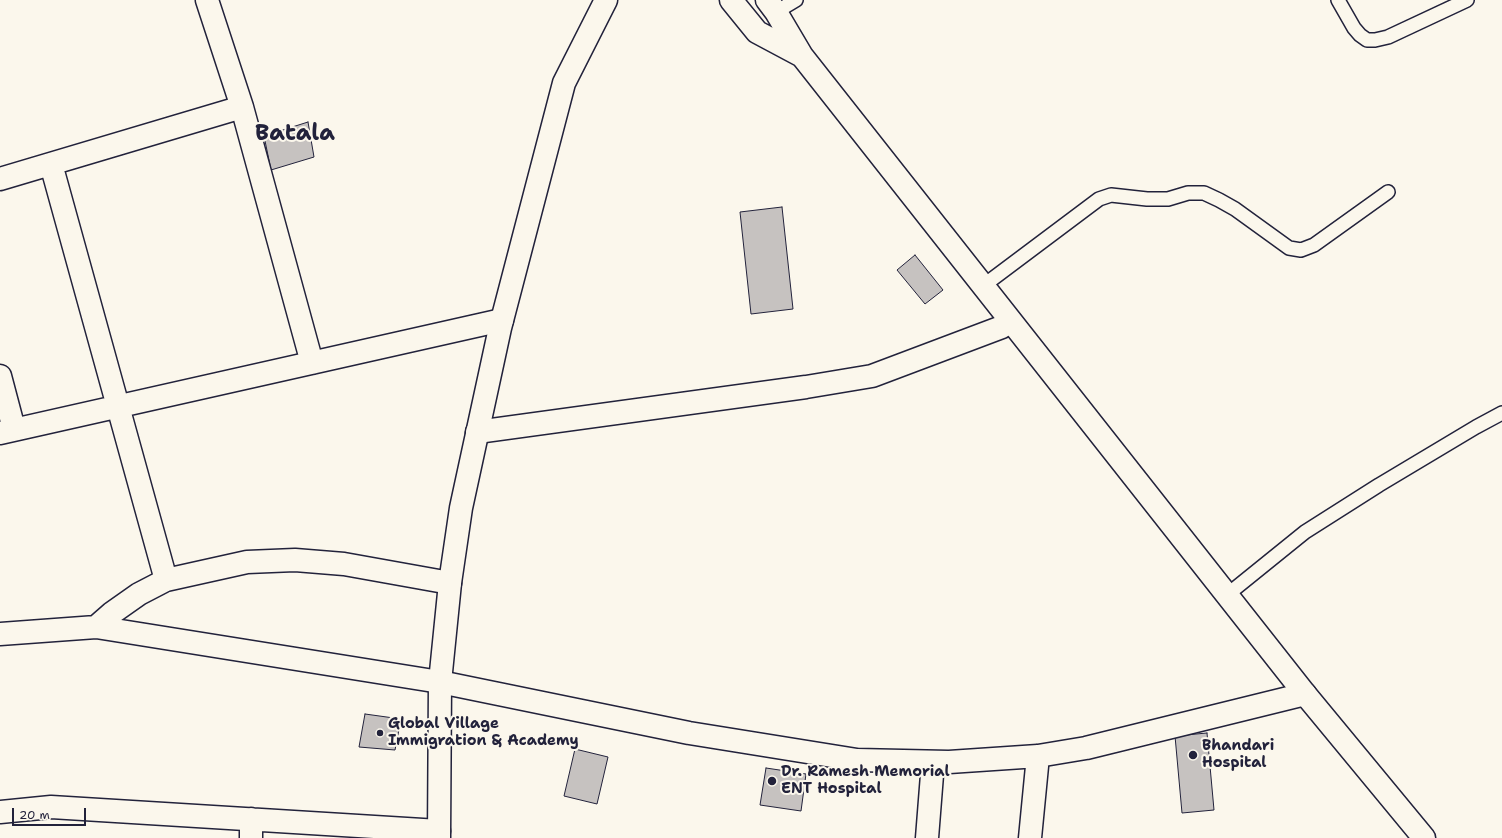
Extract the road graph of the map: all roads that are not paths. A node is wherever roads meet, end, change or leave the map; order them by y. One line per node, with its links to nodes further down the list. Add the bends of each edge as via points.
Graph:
1 (208, 0): 9 (street)
2 (606, 0): 14 (street, via 564,83)
3 (731, 0): 8 (street, via 757,32)
4 (796, 0): 7 (lane)
5 (1338, 0): 6 (lane, via 1360,35 1367,40 1375,40 1388,38)
6 (1467, 0)
7 (772, 6): 8 (street)
8 (802, 56): 13 (street)
9 (242, 107): 10 (street); 16 (street)
10 (51, 164): 11 (street); 18 (street)
11 (0, 179)
12 (1388, 192): 13 (lane, via 1314,245 1301,250 1289,248 1235,209 1204,193 1188,193 1168,199 1111,195 1099,199)
13 (983, 286): 24 (street)
14 (502, 320): 16 (street); 21 (street)
15 (1002, 327): 21 (street, via 872,376)
16 (312, 363): 18 (street)
17 (0, 376): 20 (street)
18 (118, 406): 20 (street); 22 (street)
19 (1502, 413): 24 (lane, via 1392,477 1305,532)
20 (7, 431)
21 (477, 432): 23 (street, via 460,508)
22 (166, 580): 23 (street, via 247,562 295,560 344,564); 25 (street, via 139,594)
23 (450, 583): 27 (street)
24 (1227, 595): 28 (street)
25 (96, 627): 26 (street); 27 (street)
26 (0, 634)
27 (440, 682): 30 (street, via 689,733 857,760); 33 (street)
28 (1306, 694): 29 (street, via 1086,748); 36 (street)
29 (1038, 756): 30 (street); 35 (street)
30 (932, 762): 34 (street)
31 (0, 812): 32 (street, via 50,808)
32 (251, 829): 33 (street)
33 (439, 835)
34 (927, 838)
35 (1030, 838)
36 (1424, 838)

